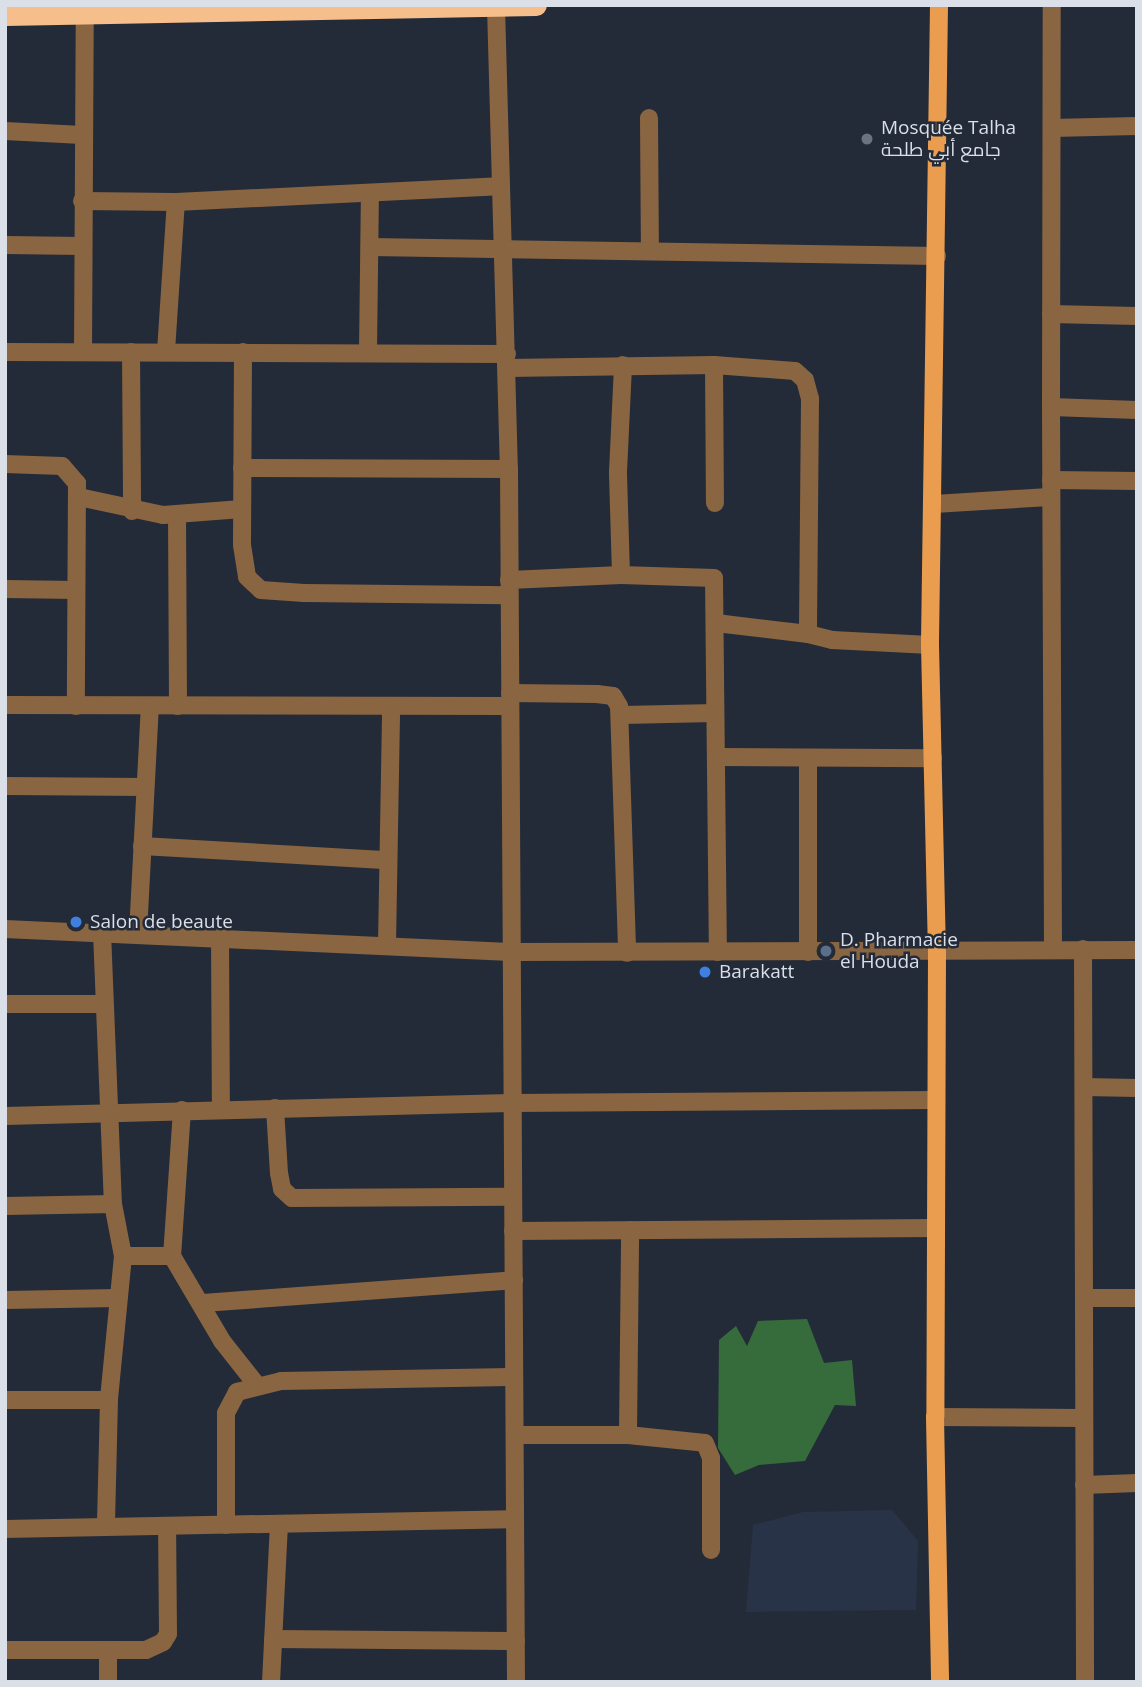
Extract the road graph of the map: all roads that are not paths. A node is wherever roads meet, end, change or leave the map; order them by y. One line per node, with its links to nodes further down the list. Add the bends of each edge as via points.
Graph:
1 (536, 5): 4 (highway)
2 (939, 5): 21 (main road)
3 (1052, 5): 9 (street)
4 (496, 7): 5 (highway); 12 (street)
5 (85, 13): 6 (highway); 11 (street)
6 (5, 15)
7 (649, 118): 20 (street)
8 (1137, 126): 9 (street)
9 (1052, 128): 22 (street)
10 (5, 131): 11 (street)
11 (82, 135): 14 (street)
12 (499, 186): 13 (street); 18 (street)
13 (370, 193): 15 (street); 19 (street)
14 (82, 201): 15 (street); 17 (street)
15 (176, 202): 24 (street)
16 (5, 245): 17 (street)
17 (82, 246): 27 (street)
18 (500, 246): 19 (street); 20 (street); 30 (street)
19 (371, 247): 25 (street)
20 (650, 249): 21 (street)
21 (937, 256): 42 (main road)
22 (1051, 314): 23 (street); 33 (street)
23 (1137, 316)
24 (166, 351): 28 (street); 29 (street)
25 (368, 351): 29 (street); 30 (street)
26 (5, 352): 27 (street)
27 (83, 352): 28 (street)
28 (131, 352): 44 (street)
29 (243, 352): 36 (street)
30 (507, 361): 31 (street); 37 (street)
31 (623, 365): 32 (street); 46 (street, via 618,472)
32 (714, 365): 41 (street); 51 (street, via 779,367 805,380 810,399)
33 (1051, 407): 34 (street); 39 (street)
34 (1137, 410)
35 (5, 464): 40 (street, via 62,466 77,483)
36 (242, 468): 37 (street); 43 (street)
37 (509, 469): 47 (street)
38 (1137, 481): 39 (street)
39 (1050, 489): 42 (street); 74 (street)
40 (79, 497): 44 (street); 49 (street)
41 (715, 503)
42 (934, 504): 52 (main road)
43 (242, 509): 45 (street); 47 (street, via 247,577 261,590)
44 (132, 511): 45 (street)
45 (177, 514): 57 (street)
46 (621, 575): 47 (street); 50 (street, via 715,578)
47 (509, 587): 53 (street)
48 (5, 589): 49 (street)
49 (76, 590): 55 (street)
50 (716, 623): 51 (street); 59 (street)
51 (808, 634): 52 (street, via 832,640)
52 (930, 645): 63 (main road)
53 (510, 700): 58 (street); 60 (street, via 613,696); 76 (street)
54 (5, 705): 55 (street)
55 (76, 706): 56 (street)
56 (150, 706): 57 (street); 65 (street)
57 (178, 706): 58 (street)
58 (391, 706): 67 (street)
59 (715, 713): 60 (street); 61 (street)
60 (622, 715): 80 (street)
61 (716, 757): 62 (street); 77 (street)
62 (808, 758): 63 (street); 78 (street)
63 (933, 758): 79 (main road)
64 (5, 786): 65 (street)
65 (145, 788): 66 (street)
66 (142, 846): 67 (street); 70 (street)
67 (388, 860): 72 (street)
68 (5, 929): 69 (street)
69 (102, 932): 70 (street); 82 (street)
70 (138, 933): 71 (street)
71 (219, 936): 72 (street); 90 (street)
72 (387, 945): 76 (street)
73 (1083, 949): 74 (street); 75 (street); 83 (street)
74 (1053, 950): 79 (street)
75 (1137, 950)
76 (512, 952): 80 (street); 86 (street)
77 (718, 952): 78 (street); 80 (street)
78 (808, 952): 79 (street)
79 (937, 952): 85 (main road)
80 (627, 953)
81 (5, 1004): 82 (street)
82 (102, 1004): 88 (street)
83 (1084, 1087): 84 (street); 102 (street)
84 (1137, 1088)
85 (935, 1100): 86 (street); 95 (main road)
86 (513, 1103): 87 (street); 92 (street)
87 (275, 1108): 90 (street); 92 (street, via 282,1189 292,1198)
88 (108, 1110): 89 (street); 91 (street); 93 (street)
89 (182, 1110): 90 (street); 99 (street)
90 (220, 1110)
91 (5, 1116)
92 (513, 1197): 97 (street)
93 (113, 1204): 94 (street); 98 (street)
94 (5, 1206)
95 (936, 1228): 96 (street); 110 (main road)
96 (630, 1230): 97 (street); 113 (street)
97 (513, 1231): 100 (street)
98 (123, 1256): 99 (street); 101 (street)
99 (172, 1256): 105 (street, via 181,1277)
100 (513, 1280): 105 (street); 106 (street)
101 (118, 1298): 104 (street); 109 (street)
102 (1084, 1298): 103 (street); 111 (street)
103 (1137, 1298)
104 (5, 1300)
105 (203, 1303): 107 (street, via 222,1341)
106 (514, 1377): 107 (street); 112 (street)
107 (256, 1384): 118 (street, via 237,1392 226,1413)
108 (5, 1400): 109 (street)
109 (108, 1400): 120 (street)
110 (935, 1417): 111 (street); 130 (main road)
111 (1081, 1418): 115 (street)
112 (516, 1435): 113 (street); 116 (street)
113 (628, 1436): 122 (street, via 705,1443 711,1458)
114 (1137, 1483): 115 (street)
115 (1084, 1485): 131 (street)
116 (515, 1519): 117 (street); 124 (street)
117 (279, 1524): 118 (street); 123 (street)
118 (226, 1525): 119 (street)
119 (167, 1526): 120 (street); 126 (street, via 168,1634 146,1650)
120 (106, 1527): 121 (street)
121 (5, 1529)
122 (711, 1550)
123 (273, 1639): 124 (street); 128 (street)
124 (516, 1641): 129 (street)
125 (5, 1650): 126 (street)
126 (108, 1650): 127 (street)
127 (108, 1682)
128 (271, 1682)
129 (516, 1682)
130 (940, 1682)
131 (1085, 1682)

